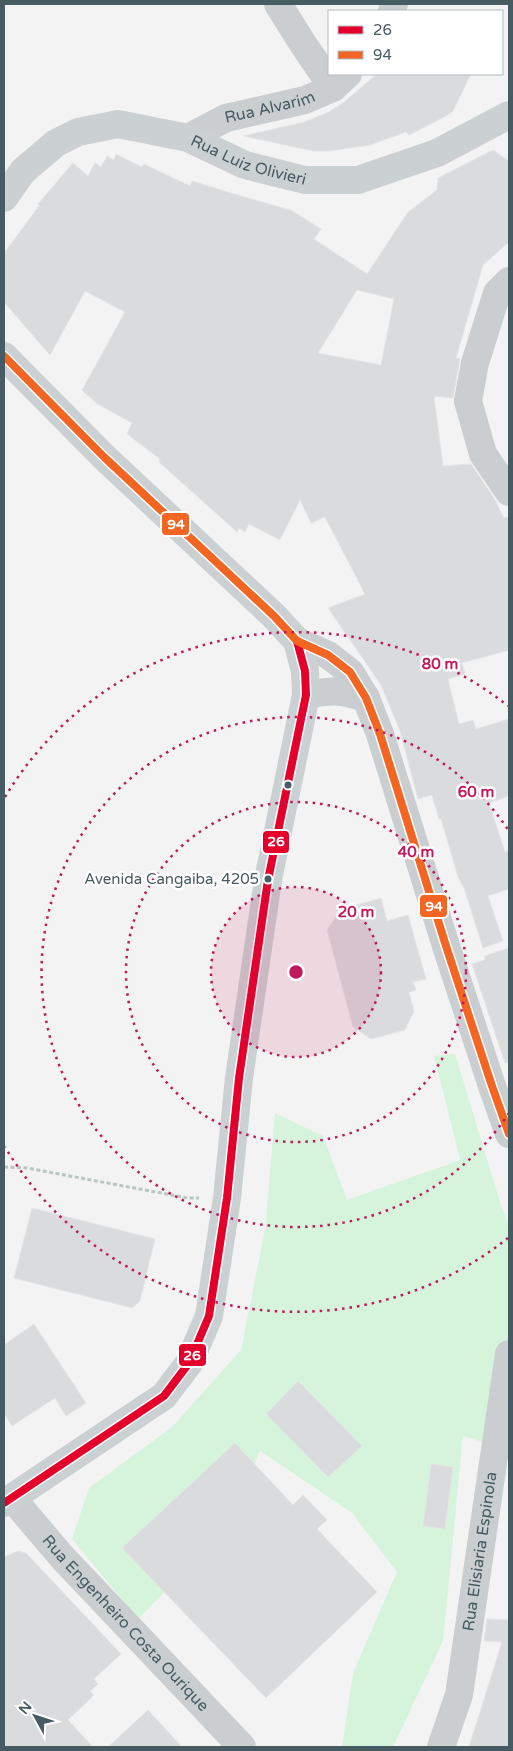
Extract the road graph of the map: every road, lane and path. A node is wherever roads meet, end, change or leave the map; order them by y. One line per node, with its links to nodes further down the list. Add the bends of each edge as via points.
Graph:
1 (278, 4): 2 (street, via 303,44)
2 (328, 68)
3 (341, 81): 5 (street, Rua Alvarim, via 305,100 226,118)
4 (509, 114): 5 (main road, Rua Luiz Olivieri, via 437,153 358,180 305,180 245,165)
5 (188, 138): 6 (main road, Rua Luiz Olivieri, via 118,124 78,132 56,142 23,171)
6 (4, 198)
7 (509, 281): 9 (street, via 497,293 475,363 468,401 483,454)
8 (4, 356): 10 (main road, via 104,457)
9 (509, 492)
10 (297, 641): 11 (main road, via 305,671); 12 (street, via 328,655 350,672)
11 (306, 695): 12 (street, via 332,690); 16 (main road, via 268,880 239,1078)
12 (366, 698): 13 (street, via 446,946)
13 (500, 1082): 14 (street)
14 (509, 1134)
15 (4, 1167): 16 (path, via 27,1168 188,1198)
16 (227, 1198): 18 (main road, via 209,1316 189,1362 164,1396)
17 (509, 1354): 20 (street, Rua Elisiaria Espinola, via 459,1695)
18 (8, 1500): 19 (street, Rua Engenheiro Costa Ourique)
19 (242, 1747)
20 (441, 1747)

